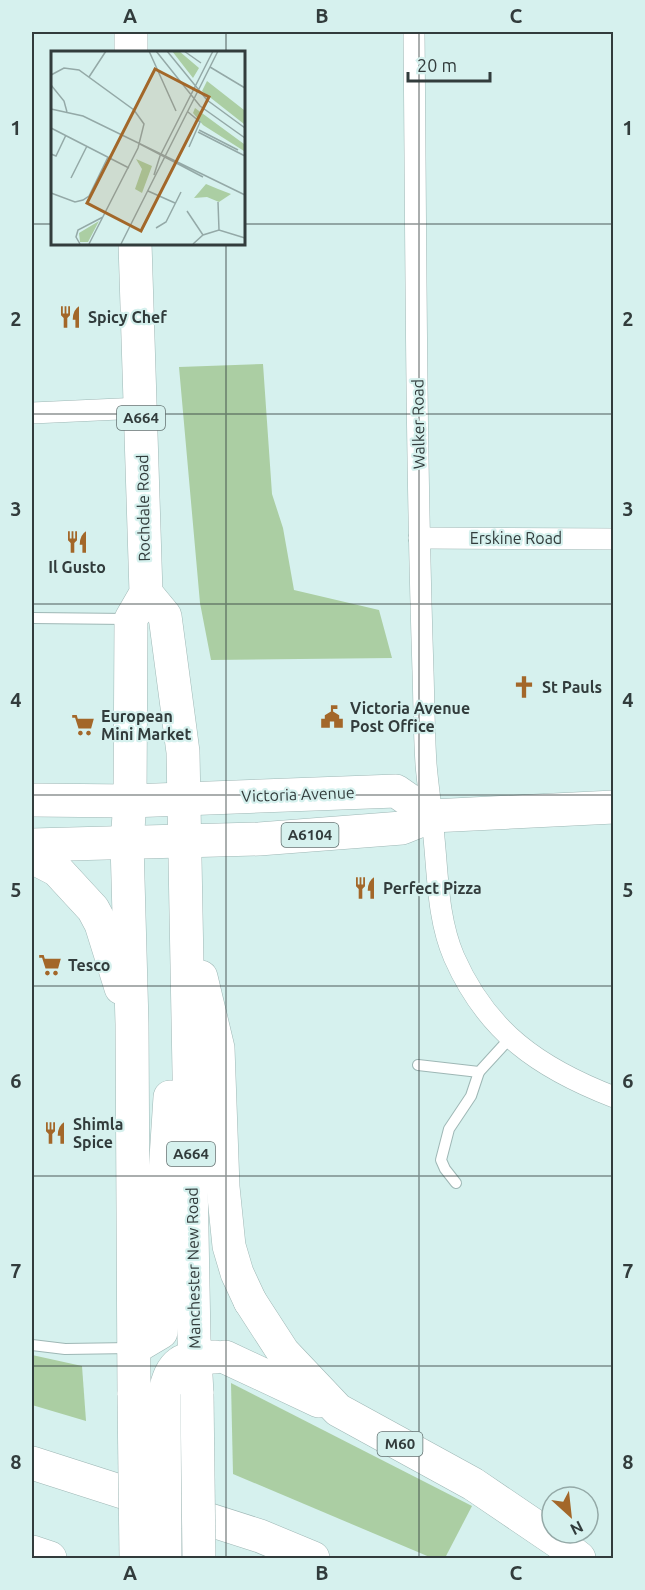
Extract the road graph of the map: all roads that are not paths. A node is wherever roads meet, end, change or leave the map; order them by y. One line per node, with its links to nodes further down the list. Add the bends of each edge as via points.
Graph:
1 (131, 32): 3 (main road)
2 (414, 32): 7 (street, Walker Road)
3 (131, 51)
4 (135, 244): 5 (main road, Rochdale Road / A664)
5 (141, 408): 6 (street); 9 (main road, Rochdale Road / A664)
6 (32, 413)
7 (419, 538): 8 (street, Erskine Road); 14 (street, Walker Road, via 426,765)
8 (614, 539)
9 (138, 606): 10 (lane); 12 (main road, Rochdale Road / A664); 12 (main road, A664, via 165,616 181,735)
10 (32, 618)
11 (32, 800): 12 (main road, Victoria Avenue)
12 (157, 800): 14 (main road, Victoria Avenue, via 396,791); 15 (main road, Manchester New Road / A664); 16 (main road, A664)
13 (614, 807): 14 (main road, A6104)
14 (432, 816): 15 (main road, A6104, via 402,828); 21 (street, Walker Road, via 444,929 471,988)
15 (173, 842): 16 (main road, A6104); 19 (main road, Manchester New Road / A664)
16 (127, 843): 17 (main road, A6104); 20 (main road, A664)
17 (32, 845)
18 (32, 857): 20 (main road, via 57,870 93,909)
19 (187, 914): 22 (main road, Manchester New Road / A664); 31 (main road, M60, via 218,1048 223,1187 229,1246 237,1273 283,1352)
20 (132, 1024): 28 (main road, A664)
21 (510, 1038): 24 (lane); 25 (street, Walker Road, via 549,1068)
22 (189, 1059): 28 (main road, via 171,1089 161,1234 161,1332); 29 (main road, Manchester New Road / A664)
23 (418, 1065): 24 (lane)
24 (479, 1072): 26 (lane, via 471,1096 449,1129 441,1160)
25 (614, 1097)
26 (456, 1183)
27 (32, 1345): 28 (lane, via 65,1349)
28 (134, 1348): 30 (main road, A664)
29 (210, 1357): 30 (main road, via 174,1367); 31 (main road, M60); 37 (main road, Manchester New Road / A664, bridge, via 197,1394)
30 (149, 1395): 35 (main road, A664, bridge); 36 (main road, bridge)
31 (338, 1410): 39 (main road, M60, via 473,1484)
32 (32, 1463): 38 (main road, via 260,1536)
33 (32, 1552): 34 (main road)
34 (50, 1558)
35 (136, 1558)
36 (165, 1558)
37 (199, 1558)
38 (313, 1558)
39 (579, 1558)

